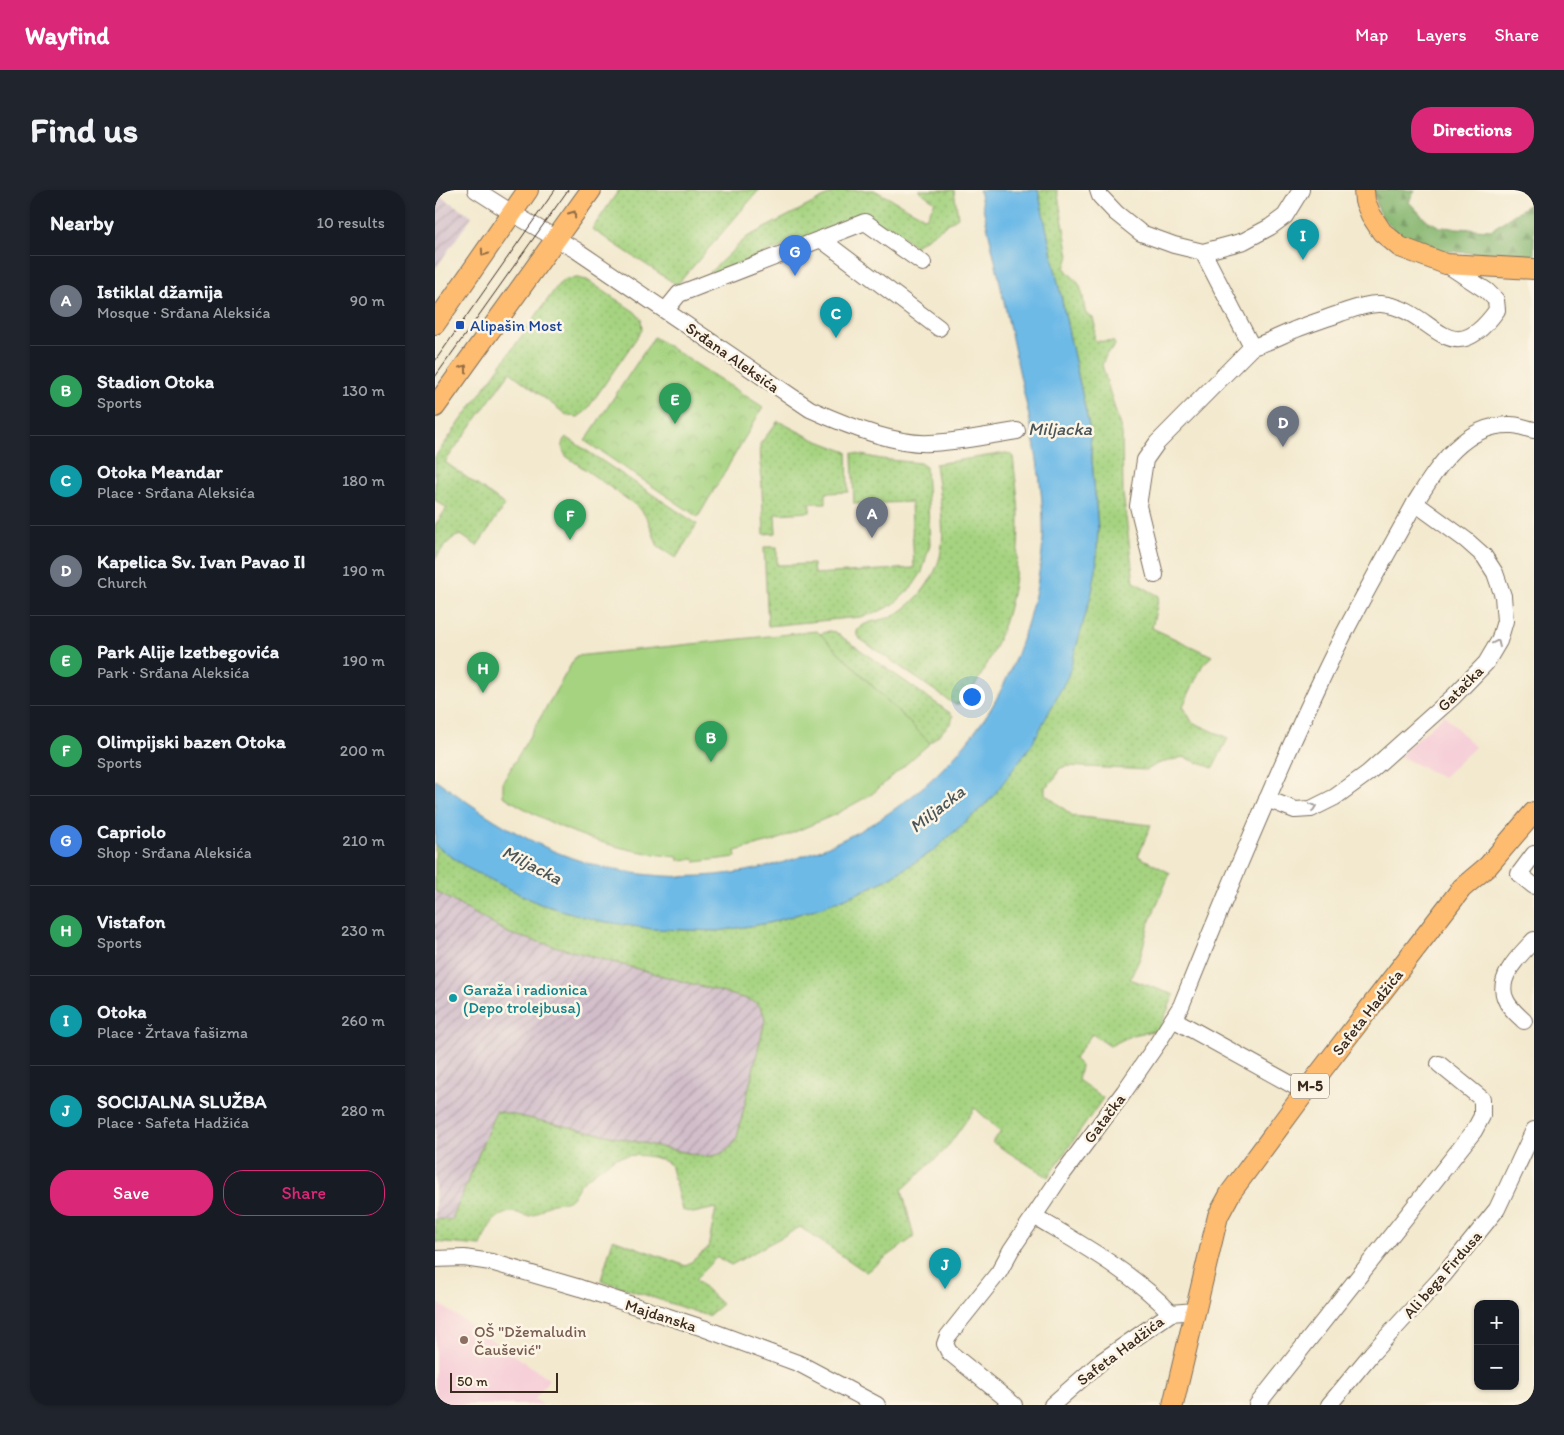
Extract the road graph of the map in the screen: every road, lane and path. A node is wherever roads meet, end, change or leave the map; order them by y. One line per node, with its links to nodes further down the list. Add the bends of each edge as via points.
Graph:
1 (476, 190): 7 (street, Srđana Aleksića)
2 (528, 190): 7 (main road)
3 (591, 190): 8 (main road, one-way to 3)
4 (1098, 190): 10 (street, via 1116,213 1141,232)
5 (1301, 190): 10 (street, via 1285,216 1270,226 1244,241)
6 (1363, 190): 12 (main road, via 1365,202 1382,232 1401,247)
7 (512, 213): 8 (street, Srđana Aleksića); 15 (main road, one-way to 15)
8 (556, 239): 14 (street, Srđana Aleksića); 18 (main road, one-way to 8)
9 (822, 240): 11 (street, via 865,222); 14 (street, via 679,294); 16 (street)
10 (1203, 252): 17 (street)
11 (923, 263)
12 (1446, 264): 13 (main road); 17 (street, via 1496,300 1497,310 1470,338 1462,340 1446,336 1396,306 1379,304 1354,309)
13 (1534, 270)
14 (666, 310): 20 (street, Srđana Aleksića, via 785,394 810,409 871,433 929,443)
15 (435, 324)
16 (939, 328)
17 (1252, 347): 22 (street, via 1157,443 1145,460 1138,506)
18 (435, 407)
19 (1534, 430): 21 (street, Gatačka, via 1512,424 1471,436 1445,459)
20 (1017, 431)
21 (1415, 503): 23 (street, Gatačka, via 1324,673); 23 (street, Gatačka, one-way to 21, via 1295,810 1311,810 1335,797 1368,773 1445,704 1486,663 1499,641 1505,621 1503,596 1495,573 1484,556 1466,540)
22 (1155, 575)
23 (1267, 799): 28 (street, Gatačka)
24 (1534, 812): 31 (main road, Safeta Hadžića / M-5, via 1488,866 1462,888)
25 (1534, 854): 26 (street, via 1519,874)
26 (1534, 886)
27 (1534, 940): 29 (street, via 1509,970 1503,990 1506,1002)
28 (1173, 1020): 31 (street); 33 (street, Gatačka)
29 (1524, 1021)
30 (1439, 1064): 41 (street, via 1482,1099 1482,1116 1474,1131)
31 (1305, 1092): 35 (main road, Safeta Hadžića / M-5, via 1231,1192 1218,1216)
32 (1534, 1130): 42 (street, Ali bega Firdusa, via 1497,1209 1443,1276)
33 (1034, 1216): 36 (street, via 1124,1271); 38 (street, Gatačka, via 999,1272 945,1344 949,1352)
34 (435, 1259): 37 (street, Majdanska, via 464,1258 491,1262 703,1328 800,1364)
35 (1195, 1311): 36 (street, Safeta Hadžića); 40 (main road, Safeta Hadžića / M-5)
36 (1171, 1313): 39 (street, Safeta Hadžića, via 1102,1360)
37 (877, 1405)
38 (1014, 1405)
39 (1052, 1405)
40 (1173, 1405)
41 (1257, 1405)
42 (1329, 1405)

